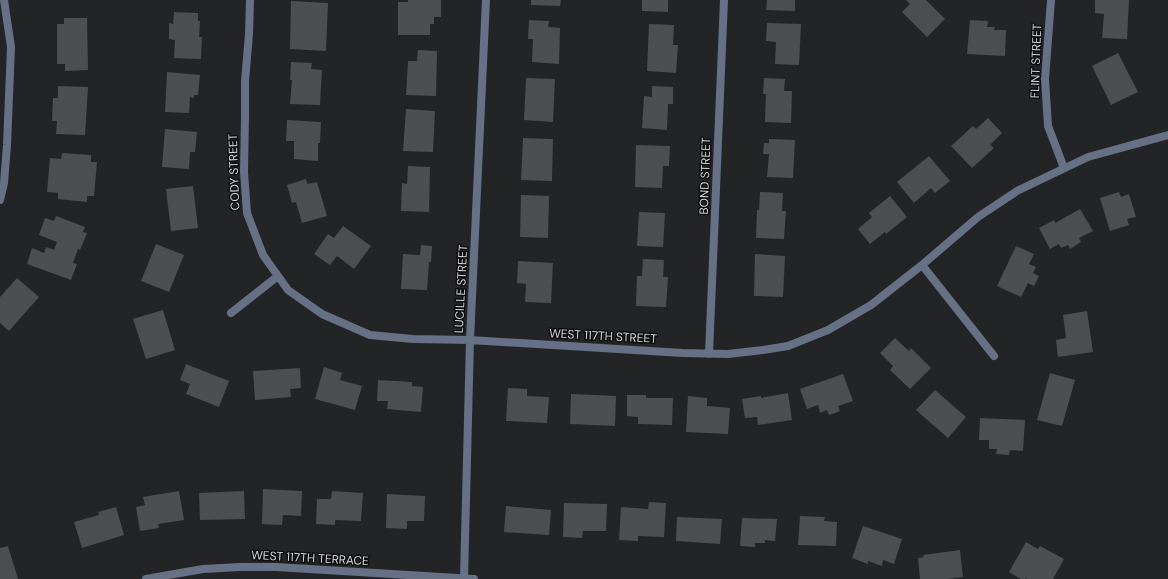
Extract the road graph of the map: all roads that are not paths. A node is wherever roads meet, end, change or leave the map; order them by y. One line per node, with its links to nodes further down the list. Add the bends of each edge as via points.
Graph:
1 (250, 0): 10 (street, CODY STREET, via 245,81 246,213 263,255)
2 (486, 0): 12 (street, LUCILLE STREET)
3 (724, 0): 13 (street, BOND STREET)
4 (1052, 0): 7 (street, FLINT STREET, via 1045,79 1048,126)
5 (3, 2): 8 (street, via 11,47 7,153)
6 (1168, 135): 7 (street, WEST 117TH STREET, via 1088,157)
7 (1064, 168): 9 (street, WEST 117TH STREET, via 1017,191 991,208)
8 (0, 200)
9 (922, 265): 13 (street, WEST 117TH STREET, via 871,305 821,332 788,346); 14 (street)
10 (278, 276): 11 (street); 12 (street, WEST 117TH STREET, via 288,290 322,314 370,336)
11 (231, 313)
12 (470, 340): 13 (street, WEST 117TH STREET); 15 (street, LUCILLE STREET)
13 (709, 354)
14 (994, 356)
15 (464, 578): 16 (street, WEST 117TH TERRACE, via 240,567 203,569); 17 (street, WEST 117TH TERRACE)
16 (146, 579)
17 (474, 579)

